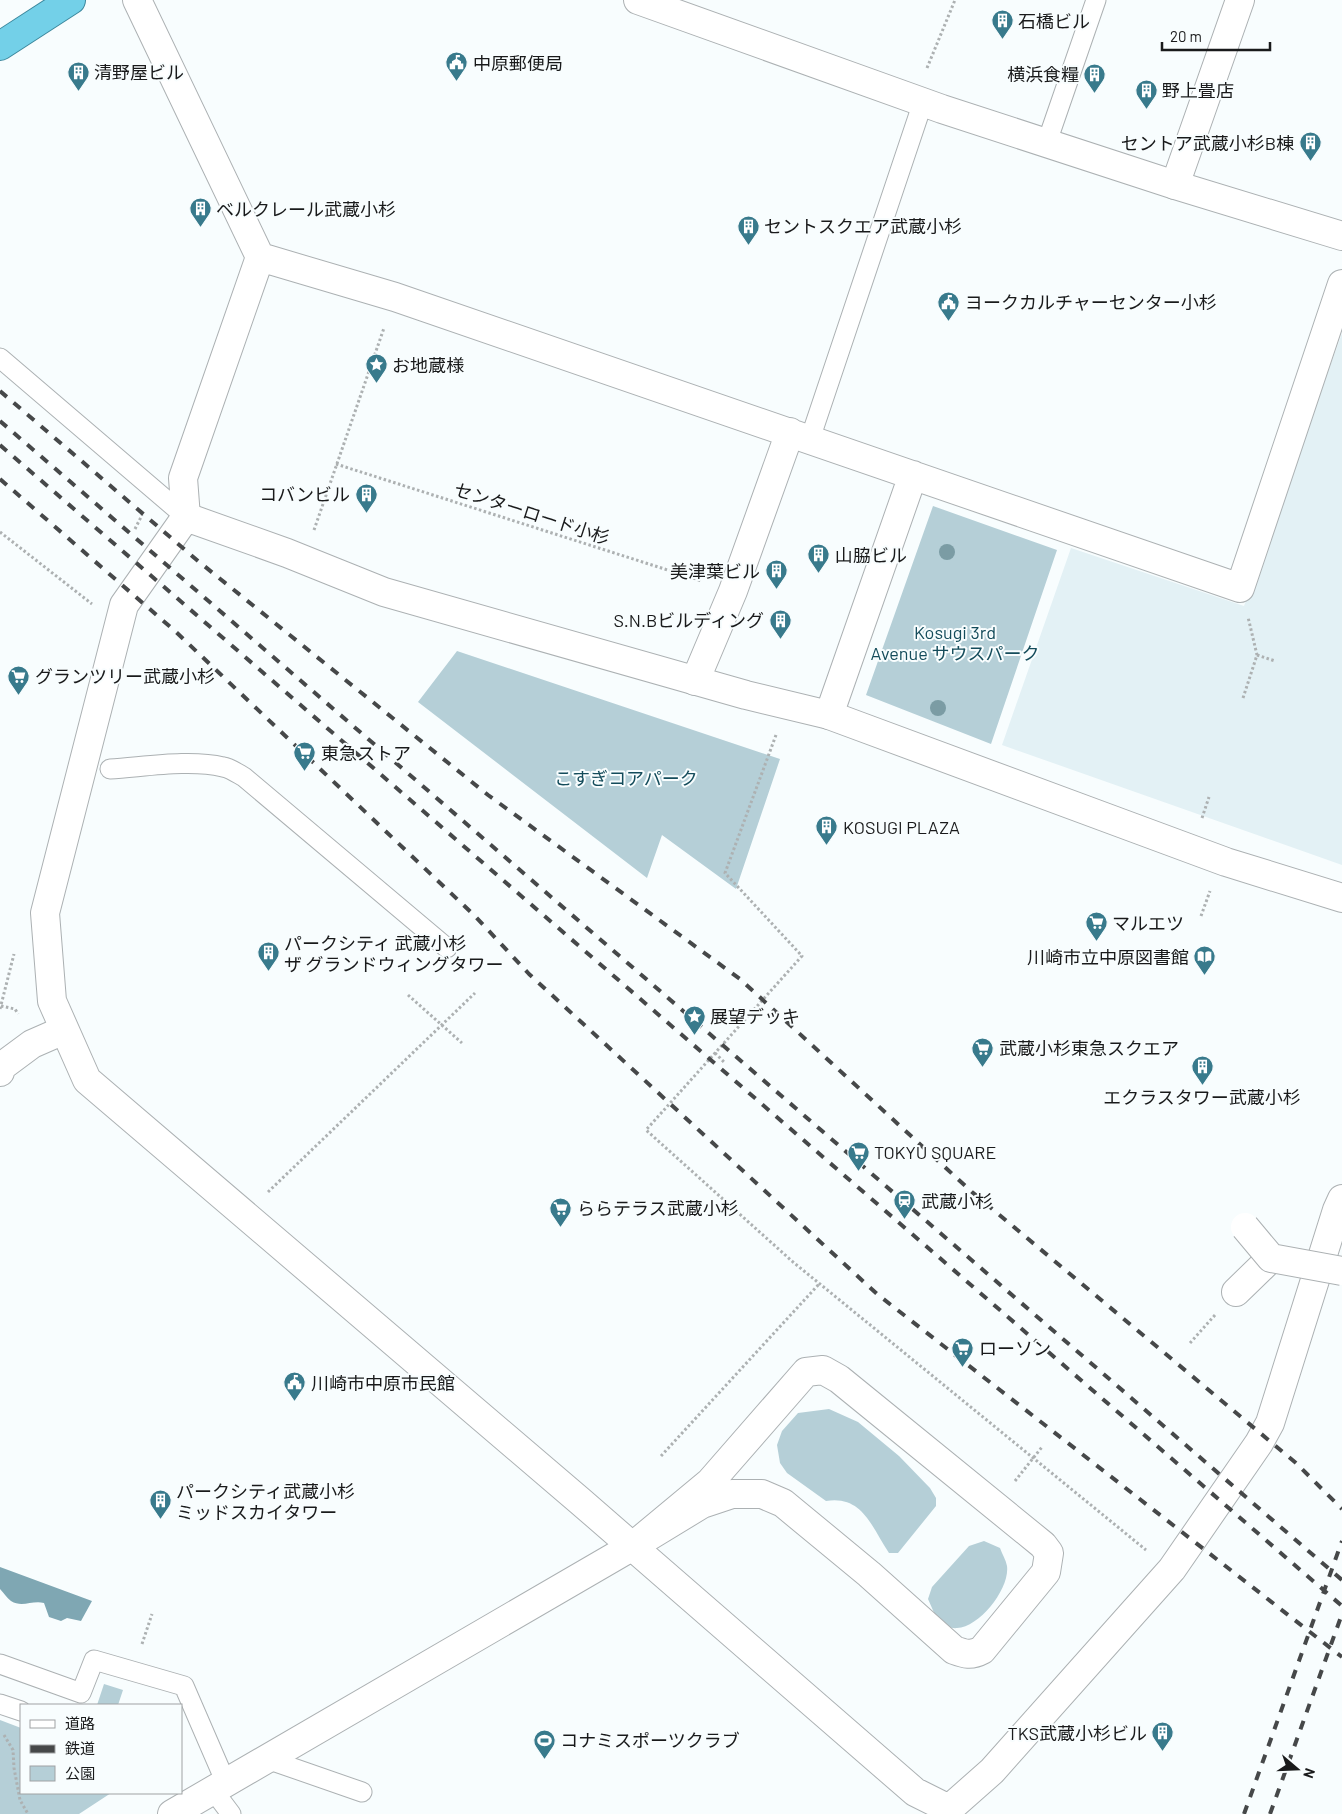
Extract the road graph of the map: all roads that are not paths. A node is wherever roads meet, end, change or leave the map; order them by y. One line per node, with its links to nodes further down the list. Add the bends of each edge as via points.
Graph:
1 (72, 0): 6 (highway)
2 (137, 0): 11 (street)
3 (638, 0): 7 (street)
4 (1096, 0): 8 (lane)
5 (1240, 0): 9 (street)
6 (0, 46)
7 (919, 101): 8 (street); 14 (lane)
8 (1047, 142): 9 (street)
9 (1176, 185): 10 (street)
10 (1342, 236)
11 (260, 257): 14 (street, via 395,297); 16 (street, via 183,478)
12 (1342, 284): 15 (street, via 1240,588)
13 (0, 358): 16 (lane)
14 (800, 436): 15 (street); 17 (street)
15 (912, 475): 18 (street)
16 (186, 517): 17 (street, via 384,592); 22 (street, via 124,606 44,912 52,1001)
17 (695, 681): 18 (street)
18 (828, 715): 20 (street, via 1226,862)
19 (110, 769): 21 (lane, via 208,764 225,767 244,777)
20 (1342, 898)
21 (446, 948)
22 (64, 1030): 23 (street, via 32,1044 1,1067); 29 (street, via 87,1080)
23 (0, 1072)
24 (1342, 1199): 36 (street, via 1270,1423 1259,1444 1172,1569 992,1771)
25 (1245, 1227): 26 (street, bridge)
26 (1272, 1258): 27 (street, bridge); 28 (street)
27 (1342, 1271)
28 (1236, 1292)
29 (633, 1546): 29 (street, via 710,1482 806,1372 823,1370 839,1379 1049,1553 1046,1572 987,1645 974,1654 966,1654 954,1650 784,1503 762,1494 732,1494 702,1504); 33 (street); 36 (street, via 916,1792)
30 (0, 1664): 34 (lane, via 81,1693 94,1660 184,1686)
31 (0, 1704): 32 (lane)
32 (20, 1711)
33 (267, 1759): 34 (street); 35 (lane)
34 (220, 1786): 37 (street); 38 (lane)
35 (362, 1792)
36 (949, 1812)
37 (172, 1814)
38 (231, 1814)

